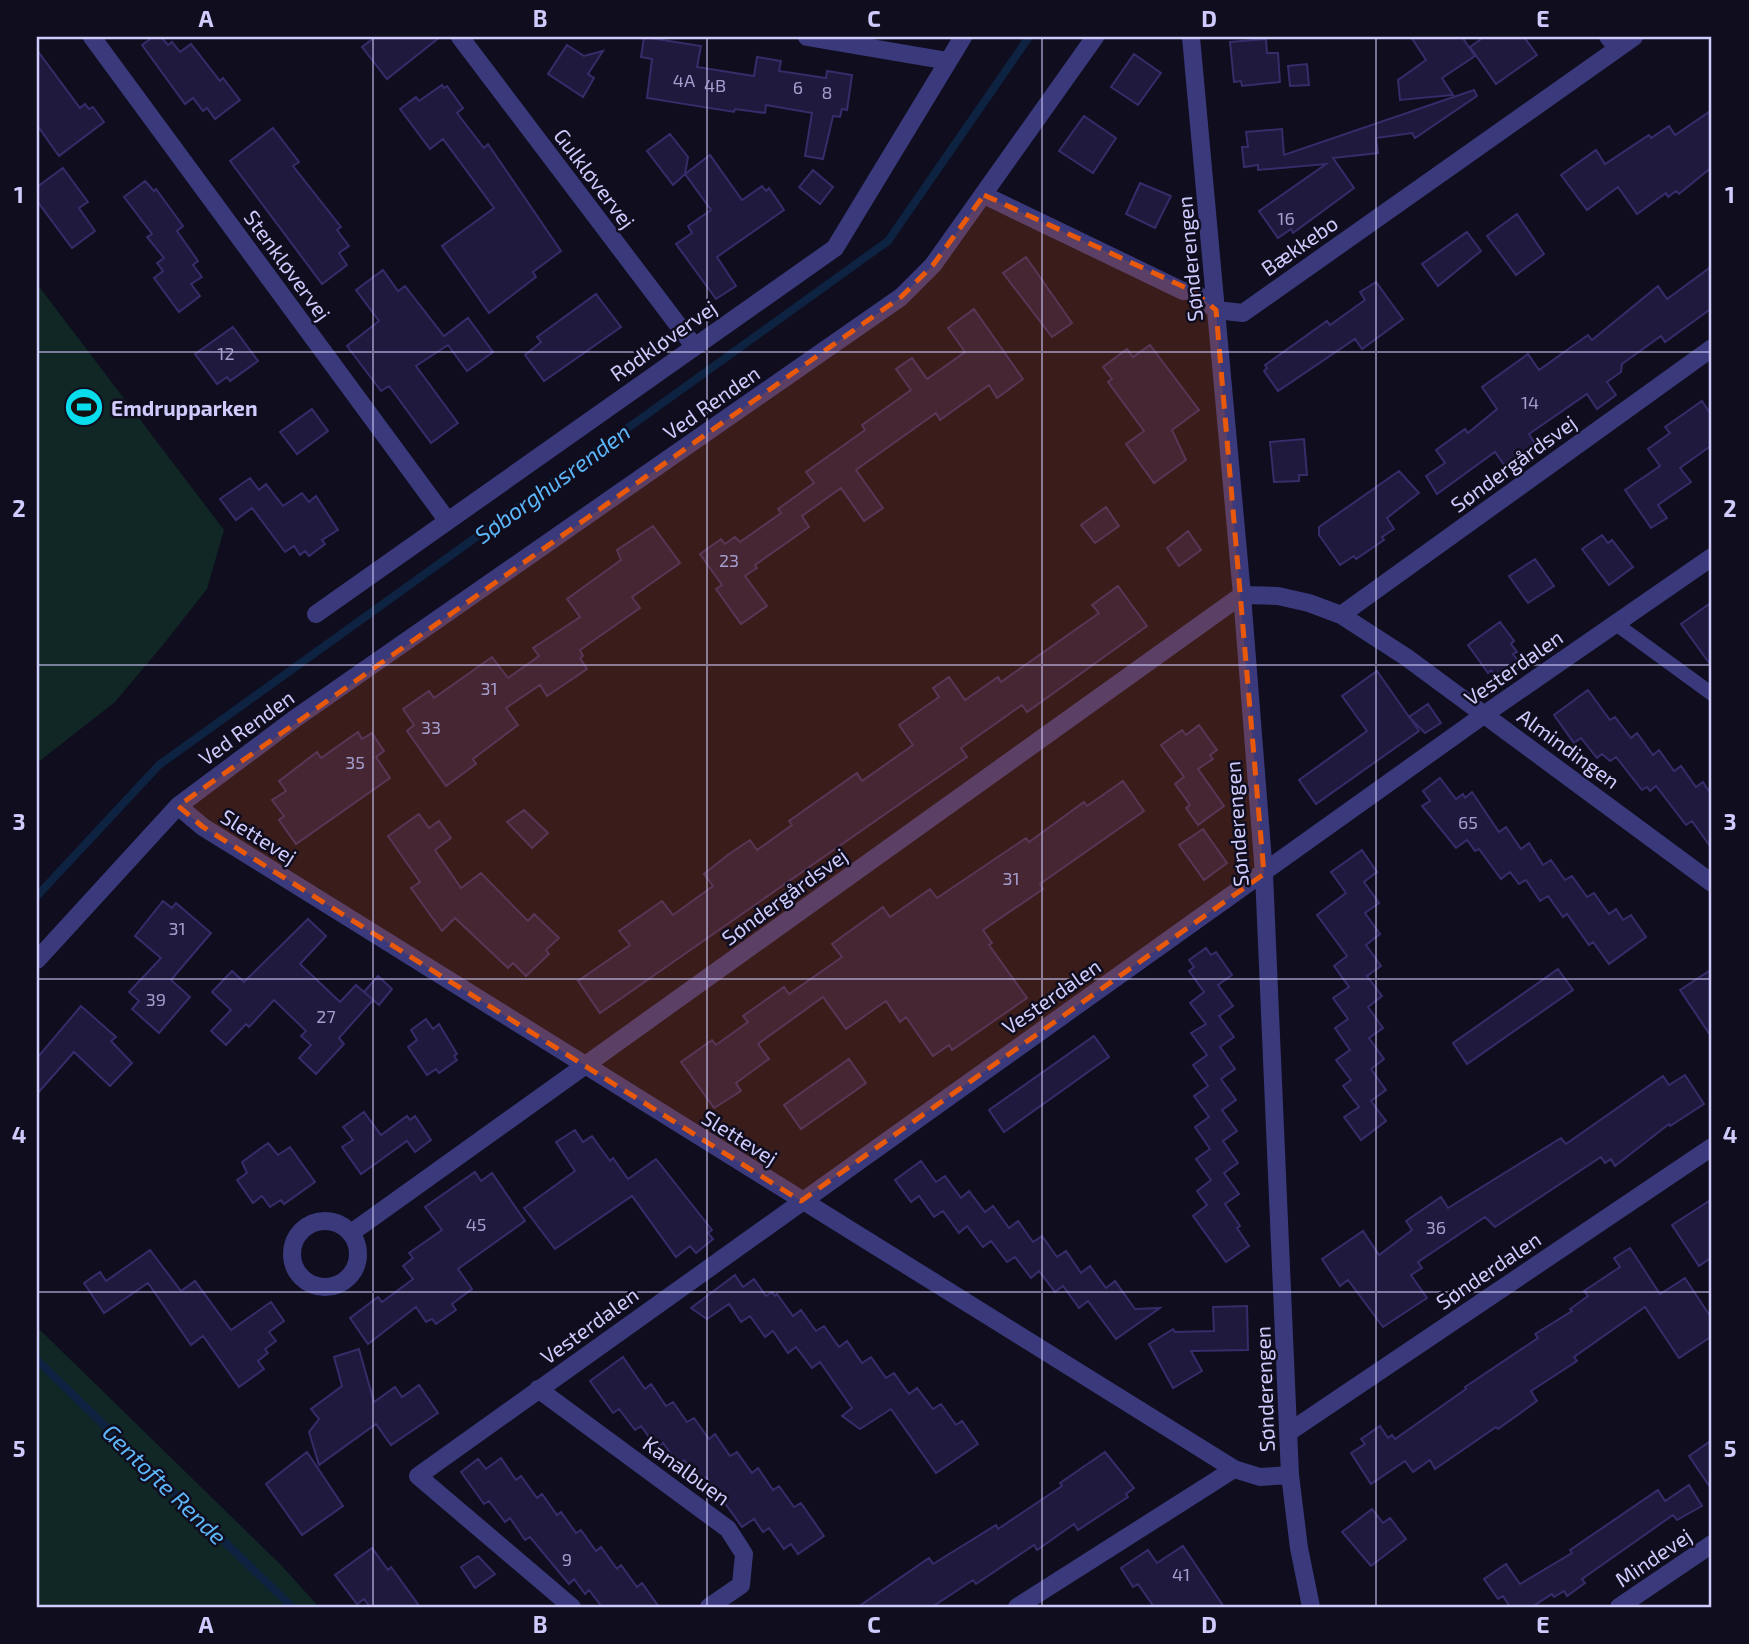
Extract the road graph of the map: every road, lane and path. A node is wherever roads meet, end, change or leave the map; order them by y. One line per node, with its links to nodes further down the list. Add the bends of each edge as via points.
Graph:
1 (92, 37): 14 (street, Stenkløvervej)
2 (460, 37): 12 (street, Gulkløvervej)
3 (807, 37): 9 (street)
4 (963, 37): 9 (street, Rødkløvervej)
5 (1096, 37): 10 (street, Ved Renden)
6 (1191, 37): 11 (street, Sønderengen)
7 (1634, 37): 8 (street, Bækkebo)
8 (1611, 43): 11 (street, Bækkebo, via 1242,313)
9 (948, 61): 12 (street, Rødkløvervej, via 835,248)
10 (984, 195): 11 (street, via 1184,291 1193,291); 22 (street, Ved Renden, via 933,265 901,296 293,720)
11 (1216, 310): 16 (street, Sønderengen)
12 (694, 346): 14 (street, Rødkløvervej)
13 (1712, 348): 18 (street, Søndergårdsvej)
14 (447, 520): 17 (street, Rødkløvervej)
15 (1712, 557): 19 (street, Vesterdalen)
16 (1242, 595): 18 (street, Almindingen, via 1278,596); 23 (street, Sønderengen); 26 (street, Søndergårdsvej)
17 (316, 614)
18 (1341, 615): 21 (street, Almindingen)
19 (1616, 624): 20 (lane); 21 (street, Vesterdalen)
20 (1712, 694)
21 (1485, 714): 23 (street, Vesterdalen); 24 (street, Almindingen)
22 (178, 806): 25 (street, Ved Renden); 26 (street, Slettevej, via 203,827)
23 (1264, 874): 28 (street, Vesterdalen); 31 (street, Sønderengen)
24 (1712, 883)
25 (37, 960)
26 (585, 1068): 28 (street, Slettevej); 29 (street, Søndergårdsvej)
27 (1712, 1146): 31 (street, Sønderdalen)
28 (801, 1201): 30 (street, Vesterdalen); 32 (street, Slettevej)
29 (351, 1233)
30 (538, 1389): 35 (street, Vesterdalen, via 418,1476); 36 (street, Kanalbuen, via 728,1529 744,1554 741,1585)
31 (1289, 1432): 33 (street, Sønderengen)
32 (1234, 1469): 33 (street, Slettevej, via 1260,1476); 37 (street)
33 (1290, 1475): 38 (street, Sønderengen)
34 (1712, 1544): 39 (street, Mindevej)
35 (572, 1607)
36 (709, 1607)
37 (1017, 1607)
38 (1311, 1607)
39 (1619, 1607)

